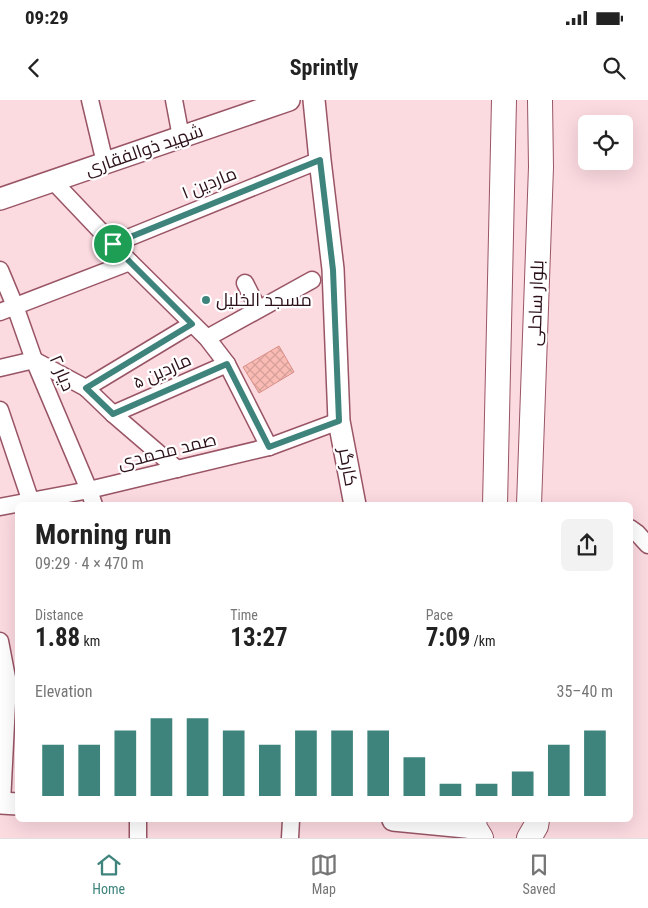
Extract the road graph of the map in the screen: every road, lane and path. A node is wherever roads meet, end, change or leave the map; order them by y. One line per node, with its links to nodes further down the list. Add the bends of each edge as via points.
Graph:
1 (90, 100): 9 (street)
2 (174, 100): 7 (street)
3 (289, 100): 7 (street, شهید ذوالفقاری)
4 (314, 100): 8 (street, کارگر)
5 (504, 100): 34 (main road, بلوار ساحلی)
6 (540, 100): 35 (main road, بلوار ساحلی, via 541,167)
7 (181, 137): 9 (street, شهید ذوالفقاری)
8 (320, 160): 12 (street, ماردین ۱); 27 (street, کارگر, via 333,270)
9 (105, 163): 10 (street, شهید ذوالفقاری)
10 (53, 181): 11 (street, شهید ذوالفقاری); 12 (street)
11 (0, 199)
12 (113, 244): 13 (street)
13 (130, 262): 17 (street); 19 (street)
14 (0, 270): 17 (street, دیار ۲)
15 (312, 280): 18 (street)
16 (245, 283): 18 (street)
17 (8, 309): 21 (street, دیار ۲)
18 (258, 309): 20 (street)
19 (192, 324): 20 (street); 24 (street)
20 (207, 338): 22 (street)
21 (34, 360): 23 (street); 24 (street); 30 (street, دیار ۲)
22 (227, 364): 26 (street, ماردین ۵); 28 (street)
23 (0, 368)
24 (86, 388): 26 (street)
25 (0, 410): 31 (street)
26 (113, 414): 29 (street)
27 (339, 421): 28 (street, صمد محمدی); 33 (street, کارگر)
28 (269, 447): 29 (street, صمد محمدی)
29 (177, 469): 30 (street, صمد محمدی)
30 (92, 498): 32 (street, صمد محمدی)
31 (31, 502)
32 (43, 502)
33 (354, 502)
34 (495, 502)
35 (529, 502)
36 (15, 506): 37 (street, صمد محمدی)
37 (0, 508)
38 (633, 530): 39 (street)
39 (648, 545)
40 (0, 641): 41 (street)
41 (9, 683): 42 (street)
42 (6, 803)
43 (138, 822): 48 (street)
44 (291, 822): 49 (street)
45 (416, 822): 47 (street)
46 (537, 822): 50 (main road)
47 (478, 832)
48 (138, 838)
49 (290, 838)
50 (529, 838)

